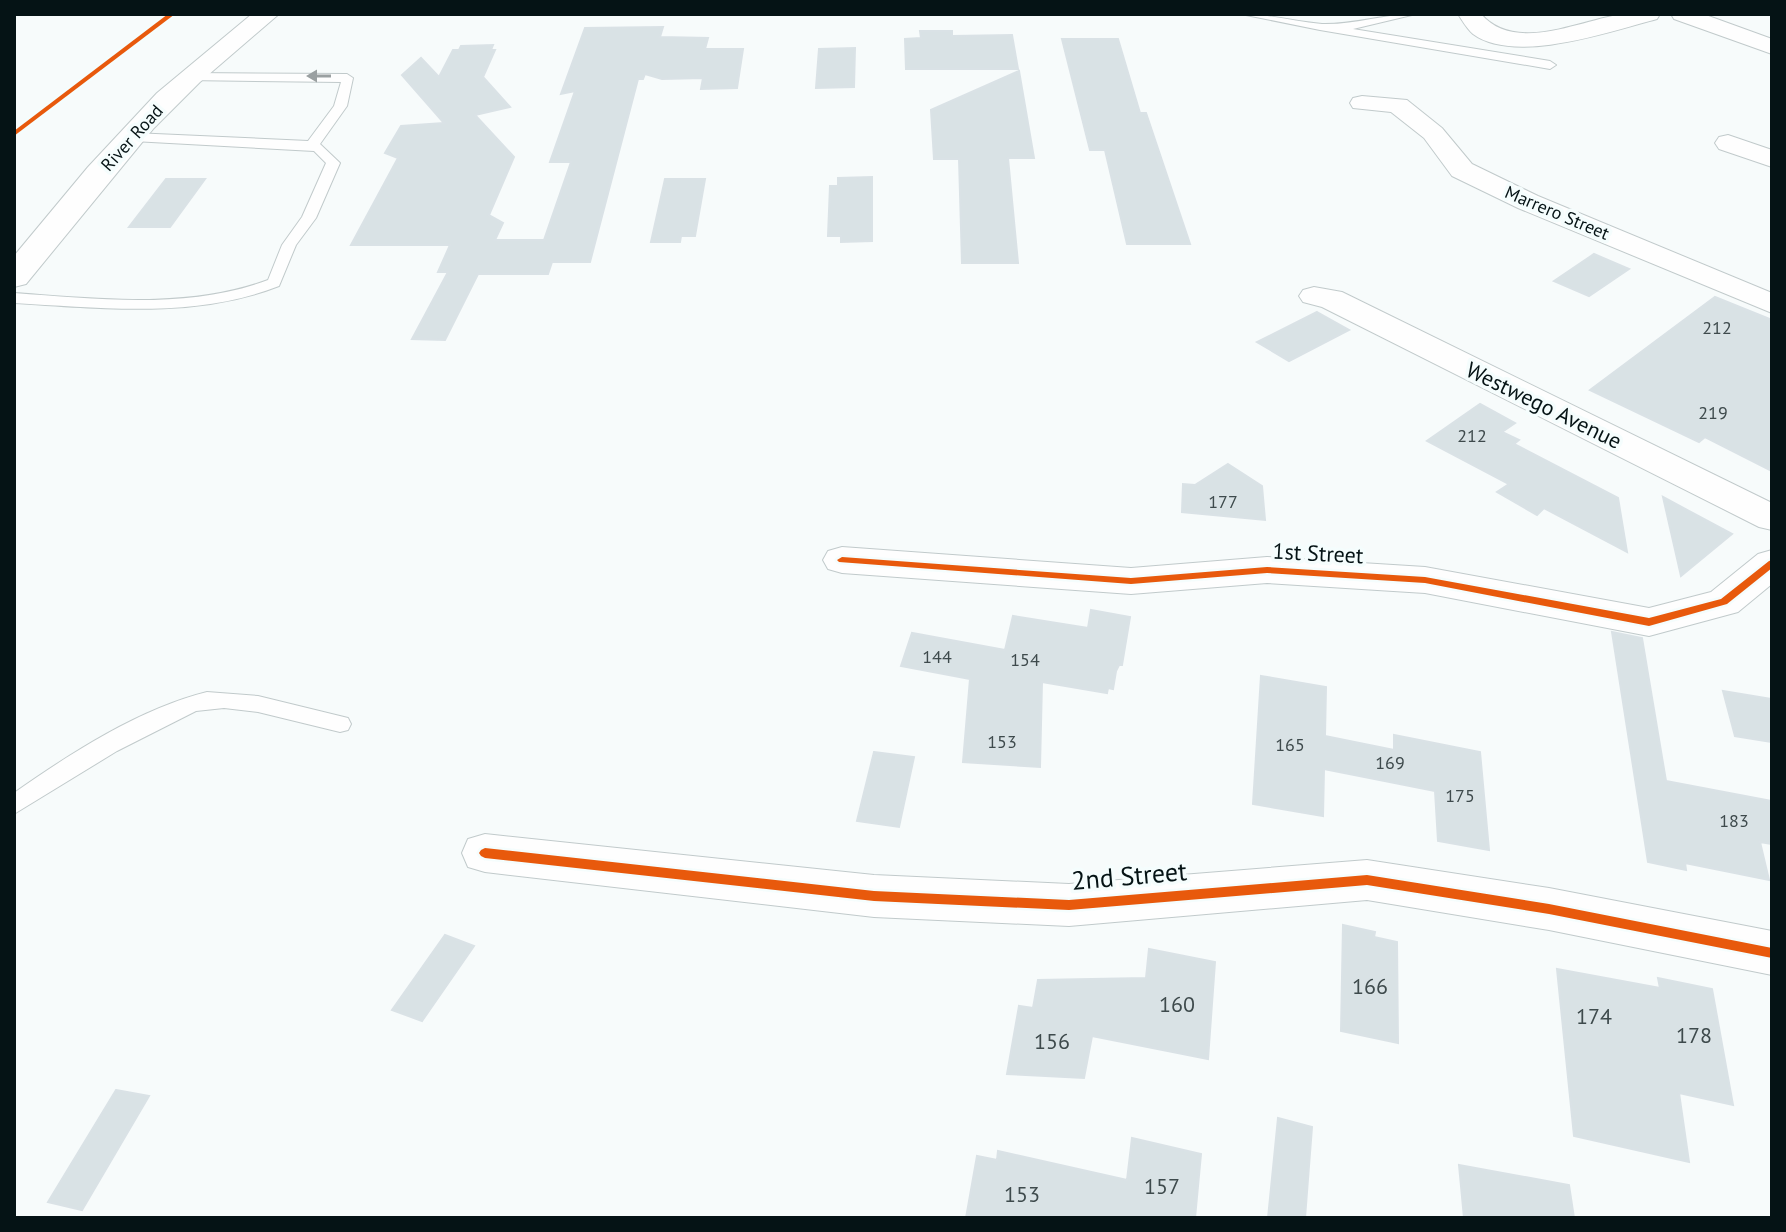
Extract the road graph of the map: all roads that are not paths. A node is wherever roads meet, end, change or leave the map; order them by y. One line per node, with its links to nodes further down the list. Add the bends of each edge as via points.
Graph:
1 (267, 14): 10 (street, River Road)
2 (1247, 14): 7 (lane)
3 (1410, 14): 7 (lane)
4 (1469, 14): 5 (street, via 1473,22 1498,35 1535,40)
5 (1649, 14)
6 (1682, 14): 8 (street)
7 (1320, 27): 9 (lane)
8 (1772, 47)
9 (1550, 65)
10 (190, 77): 12 (street, River Road); 14 (lane, one-way to 10, via 339,109 347,78)
11 (1362, 103): 19 (street, Marrero Street, via 1398,105 1433,133 1462,170)
12 (133, 137): 14 (lane); 16 (street, River Road)
13 (1728, 143): 15 (street)
14 (312, 145): 18 (lane, via 333,163 309,218 267,287 235,297 155,304)
15 (1772, 159)
16 (14, 277)
17 (1314, 296): 20 (street, Westwego Avenue, via 1331,299)
18 (14, 298)
19 (1772, 304)
20 (1772, 518)
21 (842, 560): 22 (street, 1st Street, via 1131,581 1267,570 1425,580 1649,622 1724,602)
22 (1772, 563)
23 (340, 724): 24 (lane, via 260,702 203,700 153,720)
24 (17, 801)
25 (485, 853): 26 (street, 2nd Street, via 874,896 1069,905 1367,880)
26 (1772, 953)

